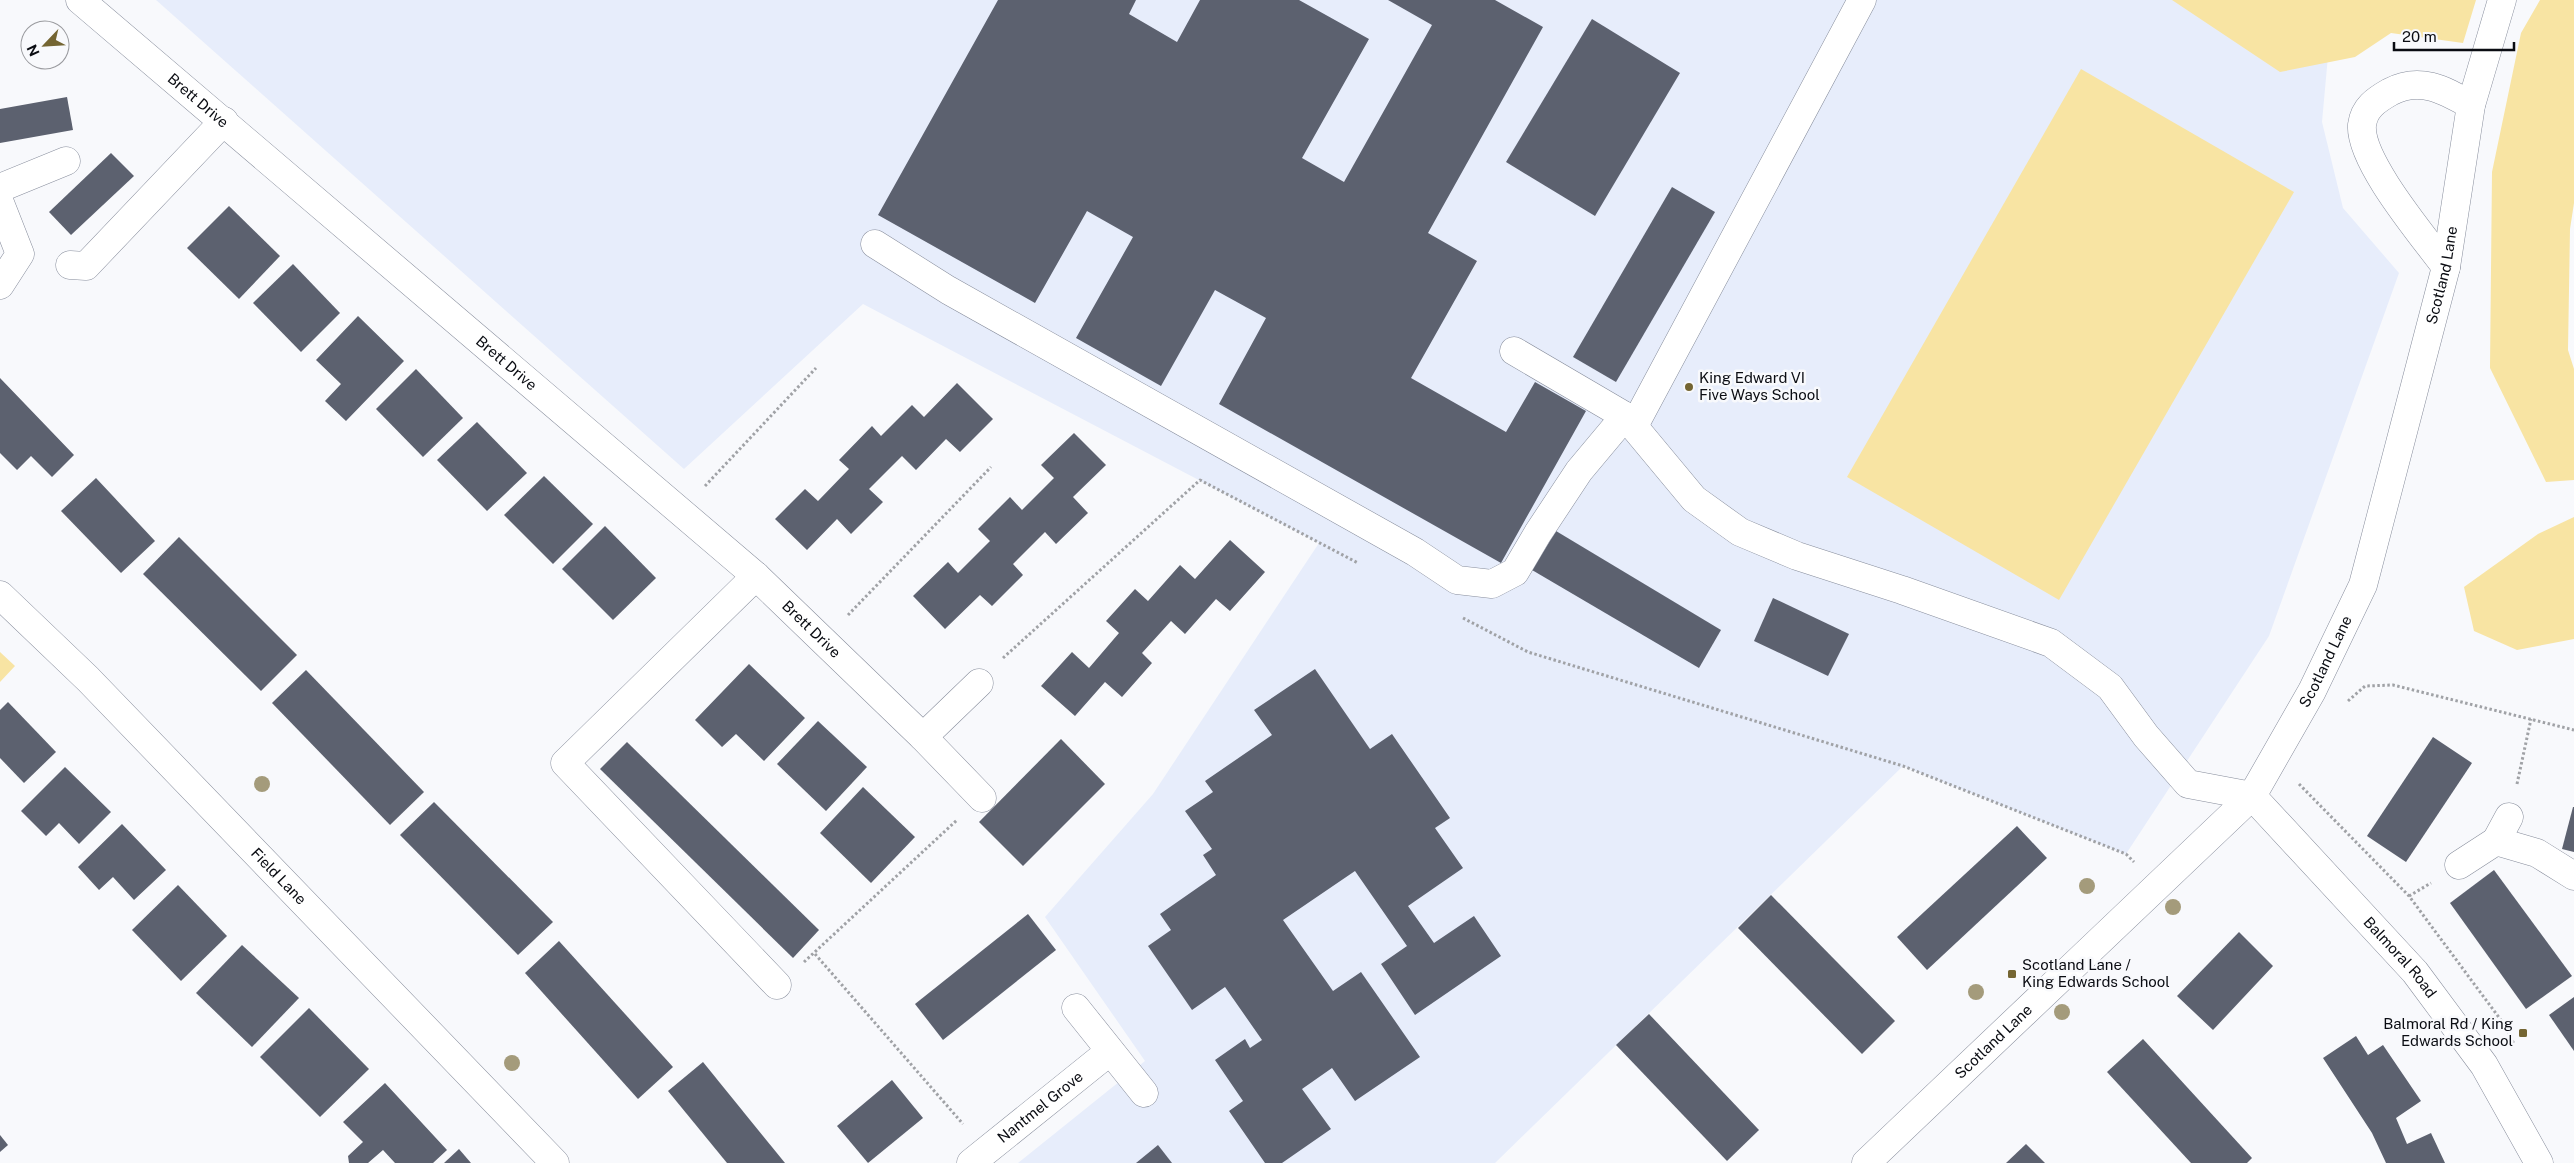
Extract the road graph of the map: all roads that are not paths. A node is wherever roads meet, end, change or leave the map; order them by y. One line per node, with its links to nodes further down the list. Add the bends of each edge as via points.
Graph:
1 (80, 0): 5 (street, Brett Drive)
2 (1862, 0): 14 (street)
3 (2502, 0): 4 (street, Scotland Lane)
4 (2471, 105): 11 (street, Scotland Lane); 11 (street, via 2441,88 2404,84 2371,102 2362,124 2365,148 2377,171)
5 (224, 121): 10 (street, via 86,266); 15 (street, Brett Drive)
6 (66, 161): 7 (street)
7 (0, 188)
8 (0, 203): 12 (street, via 20,254)
9 (875, 244): 14 (street, via 948,290 1415,552 1457,580 1492,584 1515,572 1579,472)
10 (70, 265)
11 (2446, 267): 19 (street, Scotland Lane, via 2363,585 2312,691)
12 (0, 286)
13 (1514, 351): 14 (street)
14 (1629, 421): 19 (street, via 1694,499 1740,532 1797,556 2052,643 2110,687 2146,736 2188,784)
15 (756, 576): 18 (street, Brett Drive); 25 (street, via 565,763)
16 (0, 595): 30 (street, Field Lane, via 88,679)
17 (979, 683): 18 (street)
18 (923, 737): 20 (street, Brett Drive)
19 (2252, 796): 31 (street, Scotland Lane); 32 (street, Balmoral Road, via 2415,972 2484,1065)
20 (982, 798)
21 (2509, 817): 22 (street)
22 (2496, 841): 23 (street); 24 (street, via 2537,853)
23 (2459, 865)
24 (2574, 876)
25 (777, 985)
26 (1076, 1008): 27 (street)
27 (1109, 1052): 28 (street); 29 (street, Nantmel Grove)
28 (1144, 1093)
29 (978, 1157)
30 (555, 1163)
31 (1866, 1163)
32 (2539, 1163)

